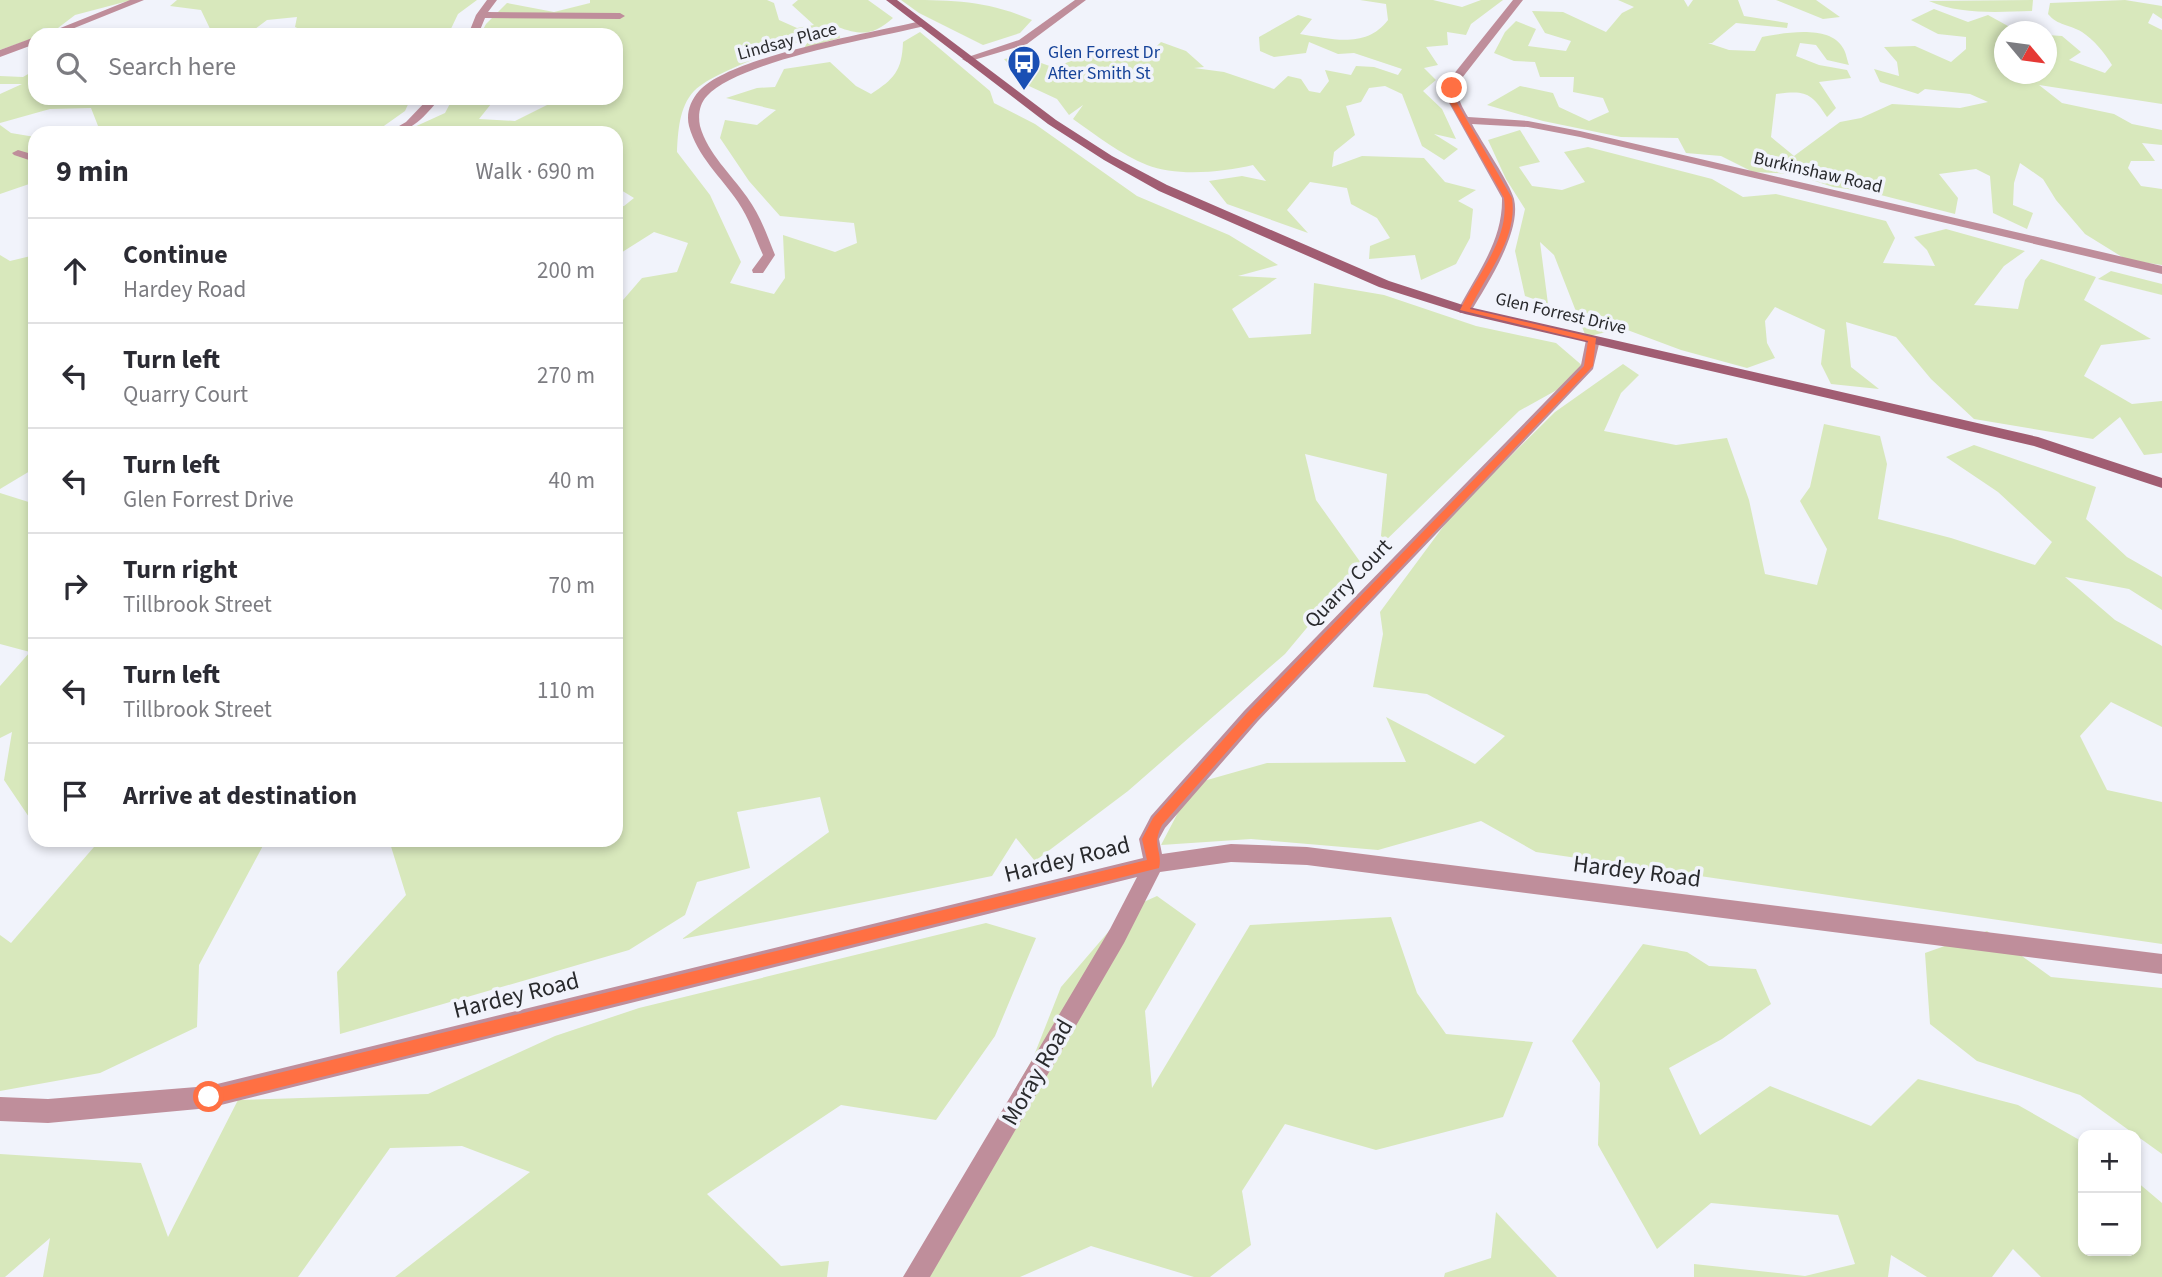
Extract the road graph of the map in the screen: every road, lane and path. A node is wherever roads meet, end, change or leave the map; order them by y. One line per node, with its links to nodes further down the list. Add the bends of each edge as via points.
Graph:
1 (139, 0): 9 (street)
2 (492, 0): 6 (street)
3 (891, 0): 8 (street, Glen Forrest Drive)
4 (1081, 0): 13 (street, via 1023,42)
5 (1518, 0): 15 (street, via 1452,88 1453,101)
6 (481, 15): 7 (street); 10 (street)
7 (620, 16)
8 (921, 24): 13 (street, Glen Forrest Drive); 19 (street, Lindsay Place, via 752,66 722,79 704,92 694,107 701,145 750,210 769,255)
9 (66, 28)
10 (476, 28)
11 (28, 43): 12 (street)
12 (0, 54)
13 (967, 59): 21 (street, Glen Forrest Drive, via 1052,122 1163,188 1384,284)
14 (428, 105): 16 (street)
15 (1464, 120): 20 (street, Burkinshaw Road, via 1528,124 1580,134); 21 (street, via 1508,198 1510,214 1495,259)
16 (406, 126)
17 (18, 153): 18 (street)
18 (28, 157)
19 (758, 270)
20 (2162, 270)
21 (1465, 310): 22 (street, Glen Forrest Drive)
22 (1593, 340): 23 (street, Glen Forrest Drive, via 2038,442); 24 (street, Quarry Court, via 1588,366 1251,716 1158,822 1149,839)
23 (2162, 483)
24 (1154, 864): 25 (street, Hardey Road, via 1231,853 1307,856); 26 (street, Hardey Road, via 209,1097 48,1111); 27 (street, Moray Road)
25 (2162, 964)
26 (0, 1108)
27 (916, 1277)

